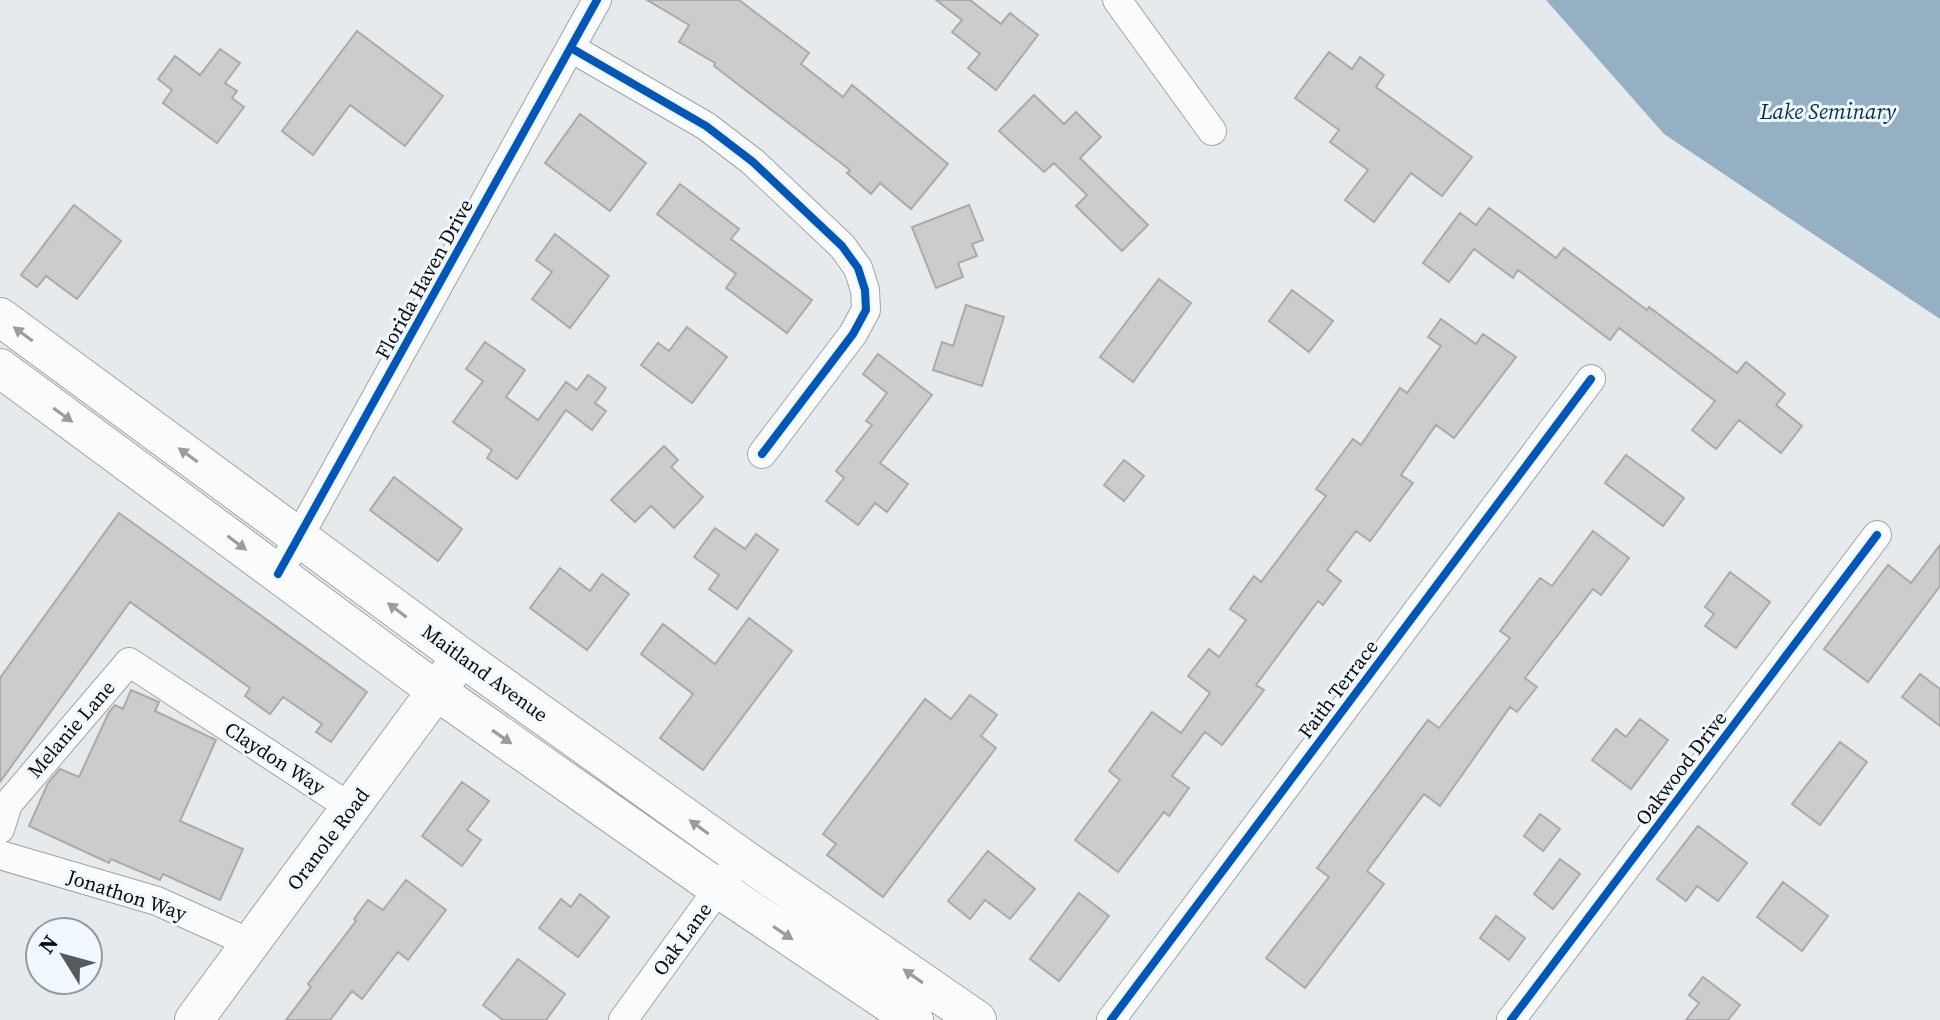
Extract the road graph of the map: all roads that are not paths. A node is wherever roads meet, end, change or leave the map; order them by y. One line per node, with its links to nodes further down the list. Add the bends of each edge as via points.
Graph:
1 (597, 0): 3 (street, Florida Haven Drive)
2 (1117, 0): 4 (street)
3 (571, 48): 8 (street, via 706,126 764,172 858,268 866,310); 10 (street, Florida Haven Drive)
4 (1212, 131)
5 (0, 317): 10 (main road, Maitland Avenue, one-way to 5)
6 (0, 368): 11 (main road, Maitland Avenue, one-way to 11)
7 (1591, 379): 25 (street, Faith Terrace)
8 (762, 454)
9 (1877, 535): 26 (street, Oakwood Drive)
10 (299, 537): 11 (street, Florida Haven Drive); 12 (main road, Maitland Avenue, one-way to 10)
11 (278, 574): 13 (main road, Maitland Avenue)
12 (460, 656): 13 (main road, Oranole Road); 18 (main road, Maitland Avenue, one-way to 12)
13 (438, 692): 15 (main road, Oranole Road); 19 (main road, Maitland Avenue, one-way to 19)
14 (199, 708): 15 (street, Claydon Way); 16 (street, Melanie Lane, via 129,662 8,804)
15 (351, 808): 20 (main road, Oranole Road)
16 (0, 829)
17 (0, 855): 20 (street, Jonathon Way, via 157,901)
18 (741, 857): 19 (street, Oak Lane); 24 (main road, Maitland Avenue, one-way to 18)
19 (719, 889): 22 (street, Oak Lane); 23 (main road, Maitland Avenue, one-way to 23)
20 (250, 943): 21 (main road, Oranole Road)
21 (194, 1020)
22 (623, 1020)
23 (914, 1020)
24 (977, 1020)
25 (1111, 1020)
26 (1511, 1020)

